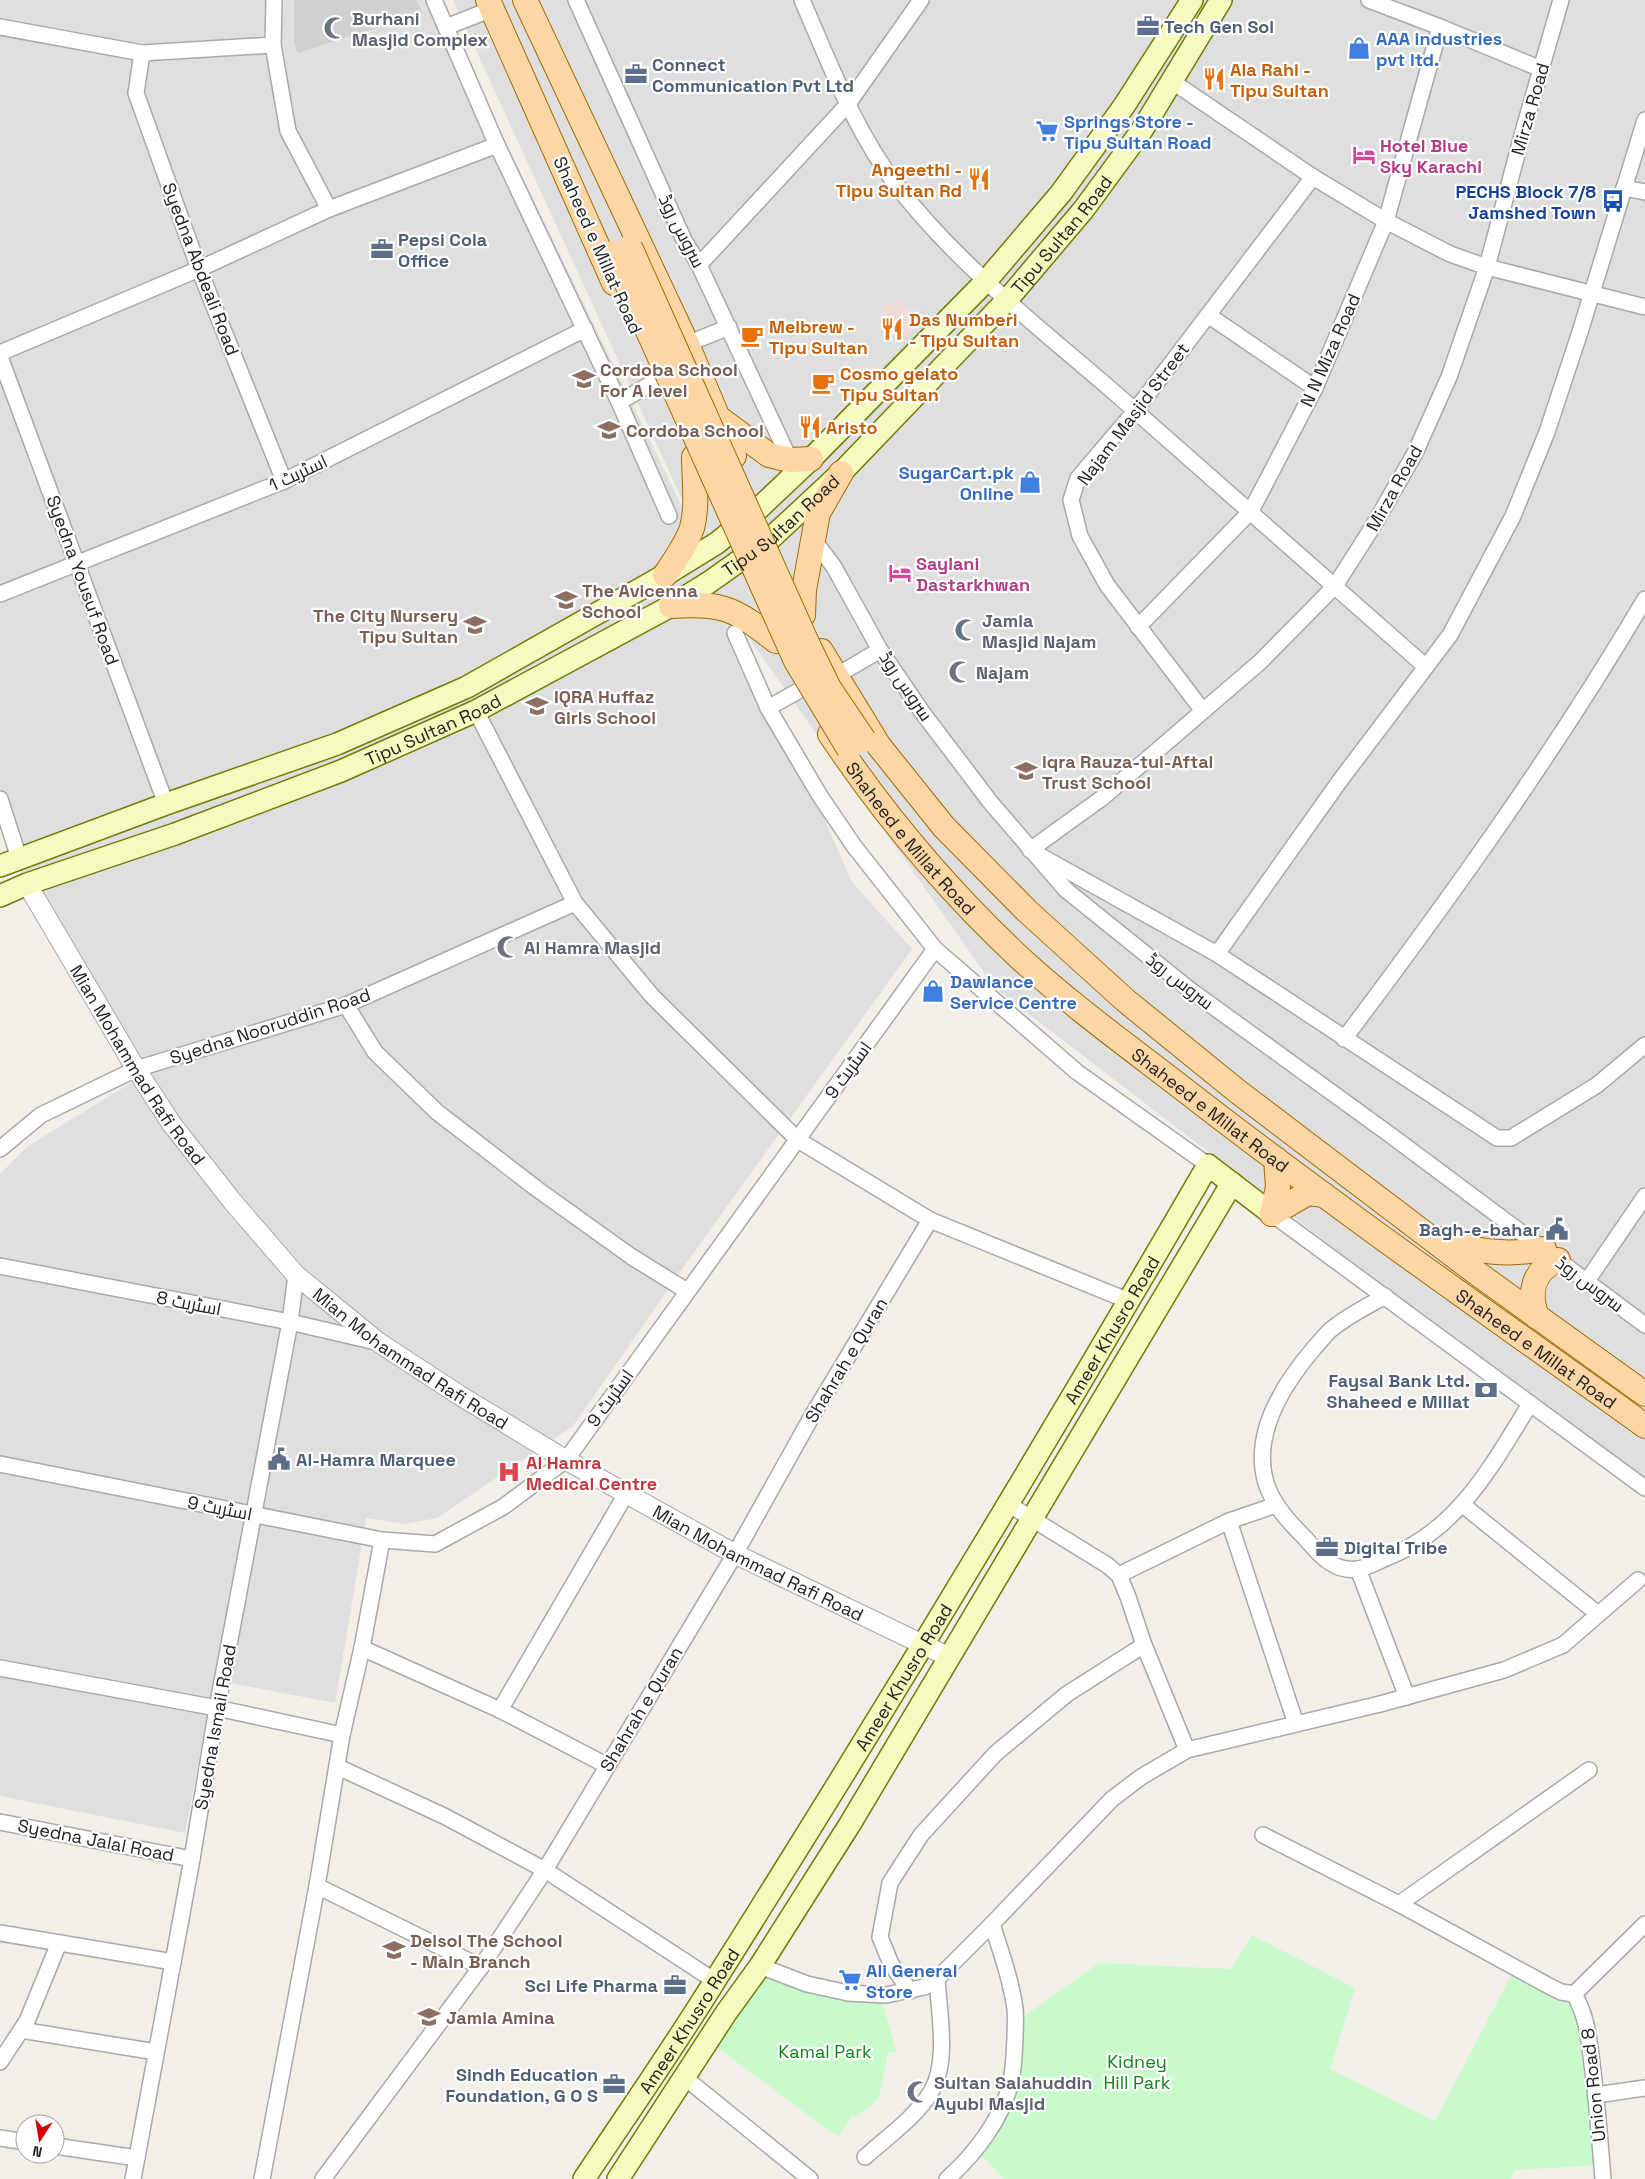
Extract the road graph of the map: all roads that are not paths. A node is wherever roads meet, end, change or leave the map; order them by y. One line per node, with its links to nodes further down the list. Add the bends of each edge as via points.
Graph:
1 (274, 0): 15 (street)
2 (434, 0): 13 (street)
3 (524, 0): 27 (main road, via 522,10); 38 (main road, Shaheed e Millat Road)
4 (576, 0): 28 (street, سروس روڈ, via 684,240)
5 (802, 0): 19 (street)
6 (921, 0): 19 (street)
7 (1192, 0): 31 (main road, Tipu Sultan Road, via 1124,106 1062,193)
8 (1221, 0): 18 (main road, Tipu Sultan Road)
9 (1369, 0): 14 (street)
10 (1561, 0): 17 (street, Mirza Road)
11 (490, 3): 13 (street); 27 (main road, via 504,15); 40 (main road, Shaheed e Millat Road)
12 (0, 27): 16 (street)
13 (446, 27): 21 (street)
14 (1440, 27): 17 (street); 26 (street, N N Miza Road)
15 (274, 45): 16 (street); 25 (street, via 288,130)
16 (142, 53): 30 (street, Syedna Abdeali Road, via 136,93)
17 (1541, 68): 29 (street, Mirza Road)
18 (1173, 82): 22 (street); 33 (main road, Tipu Sultan Road, via 1084,209)
19 (848, 104): 28 (street); 31 (street, via 866,141 897,185 939,234)
20 (1645, 120): 23 (street)
21 (497, 145): 25 (street); 37 (street)
22 (1313, 177): 26 (street); 35 (street, Najam Masjid Street)
23 (1624, 188): 24 (street); 32 (street)
24 (1645, 192)
25 (328, 209): 30 (street)
26 (1386, 221): 29 (street, via 1450,254); 41 (street, N N Miza Road)
27 (622, 250): 77 (main road, bridge)
28 (699, 265): 36 (street, سروس روڈ)
29 (1487, 267): 32 (street); 62 (street, Mirza Road, via 1449,378 1415,453)
30 (199, 269): 39 (street); 49 (street, Syedna Abdeali Road)
31 (986, 281): 33 (street); 46 (main road, Tipu Sultan Road)
32 (1592, 294): 34 (street); 71 (street, via 1546,432 1512,516 1450,635)
33 (1008, 300): 43 (street); 48 (main road, Tipu Sultan Road)
34 (1645, 307)
35 (1208, 315): 41 (street); 43 (street, Najam Masjid Street)
36 (729, 327): 38 (street); 46 (street, سروس روڈ)
37 (585, 330): 42 (street); 49 (street, اسٹریٹ 1)
38 (687, 344): 44 (main road, Shaheed e Millat Road)
39 (0, 355): 59 (street, Syedna Yousuf Road)
40 (658, 380): 42 (street); 45 (main road, Shaheed e Millat Road)
41 (1315, 388): 52 (street, N N Miza Road)
42 (619, 402): 53 (street)
43 (1135, 411): 52 (street); 67 (street, Najam Masjid Street, via 1078,478 1072,500 1080,536 1107,584)
44 (720, 419): 46 (main road, via 769,455); 47 (main road, Shaheed e Millat Road)
45 (694, 457): 50 (main road, Shaheed e Millat Road); 60 (main road, via 692,526)
46 (801, 460): 51 (main road, Tipu Sultan Road)
47 (740, 472): 50 (main road, via 740,481 735,487 722,494); 51 (main road, Shaheed e Millat Road)
48 (841, 473): 55 (main road, Tipu Sultan Road); 56 (main road, via 818,513)
49 (284, 481): 59 (street, اسٹریٹ 1)
50 (709, 493): 54 (main road, Shaheed e Millat Road)
51 (756, 511): 54 (main road, Tipu Sultan Road); 55 (main road, Shaheed e Millat Road)
52 (1250, 511): 62 (street); 67 (street, N N Miza Road)
53 (669, 516)
54 (727, 535): 57 (main road, Shaheed e Millat Road); 60 (main road, Tipu Sultan Road)
55 (770, 539): 57 (main road, Tipu Sultan Road); 58 (main road, Shaheed e Millat Road)
56 (813, 540): 66 (main road); 70 (street, سروس روڈ, via 834,567)
57 (740, 560): 61 (main road, Shaheed e Millat Road); 65 (main road, Tipu Sultan Road)
58 (780, 561): 61 (main road, via 767,554 760,556 754,562); 66 (main road, Shaheed e Millat Road)
59 (77, 563): 63 (street, اسٹریٹ 1); 79 (street, Syedna Yousuf Road)
60 (665, 576): 79 (main road, Tipu Sultan Road, via 467,687 337,744)
61 (751, 582): 69 (main road, Shaheed e Millat Road)
62 (1335, 586): 71 (street); 76 (street, Mirza Road, via 1260,662)
63 (0, 594)
64 (1645, 600): 90 (street, via 1553,746 1427,929)
65 (671, 606): 69 (main road, via 698,604 734,611); 75 (main road, Tipu Sultan Road)
66 (803, 615): 72 (main road, Shaheed e Millat Road)
67 (1138, 628): 76 (street, Najam Masjid Street)
68 (735, 633): 74 (street)
69 (776, 641): 73 (main road, Shaheed e Millat Road)
70 (880, 650): 72 (street); 81 (street, سروس روڈ, via 922,712)
71 (1425, 666): 87 (street)
72 (836, 676): 89 (main road, Shaheed e Millat Road, via 879,746 944,827 1027,911)
73 (800, 690): 74 (street); 93 (main road, Shaheed e Millat Road, via 867,789 919,854 986,925 1063,994)
74 (768, 708): 86 (street, via 854,846)
75 (476, 711): 80 (main road, Tipu Sultan Road, via 341,771); 85 (street)
76 (1203, 711): 81 (street, Mirza Road, via 1102,798)
77 (856, 745): 89 (main road, via 990,892 1125,1014); 93 (main road, via 893,810 944,868 987,910 1175,1071)
78 (0, 799): 82 (street)
79 (166, 804): 80 (main road); 82 (main road, Tipu Sultan Road)
80 (175, 834): 83 (main road, Tipu Sultan Road)
81 (1030, 850): 87 (street); 104 (street, سروس روڈ, via 1066,890 1189,989)
82 (9, 862)
83 (27, 884): 84 (main road, Tipu Sultan Road); 92 (street, Mian Mohammad Rafi Road)
84 (0, 896)
85 (575, 904): 88 (street, Syedna Nooruddin Road); 94 (street, via 652,996)
86 (935, 948): 94 (street, اسٹریٹ 9); 97 (street, via 1077,1072)
87 (1217, 954): 90 (street)
88 (346, 1004): 92 (street, Syedna Nooruddin Road); 108 (street, via 375,1052 437,1112 537,1189 632,1257)
89 (1150, 1022): 103 (main road, Shaheed e Millat Road)
90 (1344, 1039): 91 (street, via 1497,1138 1511,1138 1597,1085)
91 (1645, 1046)
92 (136, 1068): 95 (street, Syedna Nooruddin Road, via 40,1115); 106 (street, Mian Mohammad Rafi Road, via 177,1131)
93 (1184, 1089): 96 (main road, Shaheed e Millat Road)
94 (798, 1140): 102 (street); 108 (street, اسٹریٹ 9)
95 (0, 1149)
96 (1276, 1159): 99 (main road, Shaheed e Millat Road); 101 (main road, via 1278,1188)
97 (1208, 1165): 98 (main road); 110 (main road, Ameer Khusro Road)
98 (1232, 1183): 101 (main road); 126 (main road, Ameer Khusro Road)
99 (1324, 1195): 101 (main road, via 1308,1193); 117 (main road, Shaheed e Millat Road)
100 (1645, 1196): 107 (street)
101 (1272, 1214): 109 (street)
102 (930, 1220): 110 (street); 129 (street, Shahrah e Quran, via 812,1416)
103 (1424, 1233): 104 (main road, via 1457,1245 1498,1253); 111 (main road, Shaheed e Millat Road)
104 (1551, 1254): 107 (street, سروس روڈ); 111 (main road, via 1532,1295)
105 (0, 1266): 112 (street, اسٹریٹ 8)
106 (296, 1274): 112 (street, Syedna Ismail Road); 114 (street, Mian Mohammad Rafi Road)
107 (1587, 1281): 113 (street, سروس روڈ)
108 (687, 1291): 118 (street, اسٹریٹ 9)
109 (1385, 1296): 116 (street); 123 (street, via 1332,1328 1295,1370 1271,1414 1265,1436 1263,1467 1266,1484)
110 (1129, 1301): 122 (main road, Ameer Khusro Road)
111 (1537, 1318): 115 (main road, Shaheed e Millat Road)
112 (290, 1322): 114 (street, اسٹریٹ 8); 125 (street, Syedna Ismail Road)
113 (1645, 1325)
114 (378, 1342): 118 (street, Mian Mohammad Rafi Road)
115 (1645, 1394)
116 (1530, 1404): 120 (street); 124 (street)
117 (1645, 1426)
118 (566, 1460): 121 (street, Mian Mohammad Rafi Road); 128 (street, اسٹریٹ 9, via 503,1507 435,1544)
119 (0, 1464): 125 (street, اسٹریٹ 9)
120 (1645, 1488)
121 (626, 1494): 129 (street, Mian Mohammad Rafi Road); 141 (street)
122 (1008, 1504): 126 (street); 134 (main road, Ameer Khusro Road)
123 (1276, 1505): 127 (street); 130 (street, via 1329,1563)
124 (1463, 1505): 130 (street, via 1407,1550); 133 (street)
125 (254, 1514): 128 (street, اسٹریٹ 9); 140 (street, Syedna Ismail Road)
126 (1032, 1518): 131 (street); 137 (main road, Ameer Khusro Road)
127 (1229, 1522): 131 (street); 142 (street)
128 (382, 1540): 136 (street)
129 (735, 1554): 134 (street, Mian Mohammad Rafi Road); 145 (street, Shahrah e Quran)
130 (1358, 1569): 139 (street)
131 (1119, 1575): 135 (street)
132 (1638, 1580): 133 (street)
133 (1598, 1614): 139 (street, via 1563,1645 1504,1670)
134 (923, 1643): 137 (street, Mian Mohammad Rafi Road); 162 (main road, Ameer Khusro Road)
135 (1144, 1645): 144 (street); 163 (street, via 1067,1694 995,1754 921,1835 890,1883 880,1937 891,1964)
136 (362, 1648): 141 (street); 143 (street)
137 (950, 1656): 159 (main road, Ameer Khusro Road, via 850,1824)
138 (0, 1668): 140 (street)
139 (1407, 1697): 142 (street)
140 (217, 1708): 143 (street); 150 (street, Syedna Ismail Road)
141 (500, 1710): 145 (street)
142 (1296, 1724): 144 (street)
143 (342, 1735): 146 (street)
144 (1187, 1750): 154 (street, via 1141,1777 1112,1799)
145 (606, 1765): 151 (street, Shahrah e Quran)
146 (338, 1767): 151 (street, via 444,1816); 152 (street)
147 (1589, 1770): 153 (street)
148 (0, 1822): 150 (street, Syedna Jalal Road)
149 (1263, 1835): 153 (street)
150 (192, 1859): 158 (street, Syedna Ismail Road)
151 (545, 1870): 160 (street, Shahrah e Quran); 162 (street)
152 (317, 1886): 160 (street); 177 (street)
153 (1399, 1904): 164 (street, via 1549,1986)
154 (992, 1924): 161 (street); 182 (street, via 1015,2009 1011,2081 991,2128)
155 (1645, 1924): 164 (street)
156 (0, 1933): 157 (street)
157 (59, 1943): 158 (street); 165 (street, via 27,2021)
158 (173, 1962): 166 (street, Syedna Ismail Road)
159 (760, 1966): 163 (street, via 807,1984 848,1993 886,1996); 168 (main road, Ameer Khusro Road)
160 (481, 1967): 178 (street, Shahrah e Quran)
161 (937, 1979): 163 (street); 174 (street, via 941,2037 939,2069 931,2092 912,2115)
162 (715, 1981): 179 (main road, Ameer Khusro Road)
163 (910, 1991)
164 (1574, 1994): 170 (street, Union Road 8, via 1587,2022)
165 (20, 2030): 166 (street); 167 (street)
166 (156, 2052): 175 (street, Syedna Ismail Road)
167 (0, 2062)
168 (684, 2077): 180 (main road, Ameer Khusro Road); 181 (street)
169 (1645, 2088): 170 (street)
170 (1596, 2095): 183 (street, Union Road 8)
171 (0, 2138): 172 (street)
172 (15, 2140)
173 (65, 2147): 175 (street)
174 (865, 2156)
175 (137, 2158): 176 (street, Syedna Ismail Road)
176 (133, 2179)
177 (262, 2179)
178 (323, 2179)
179 (584, 2179)
180 (618, 2179)
181 (810, 2179)
182 (947, 2179)
183 (1603, 2179)

